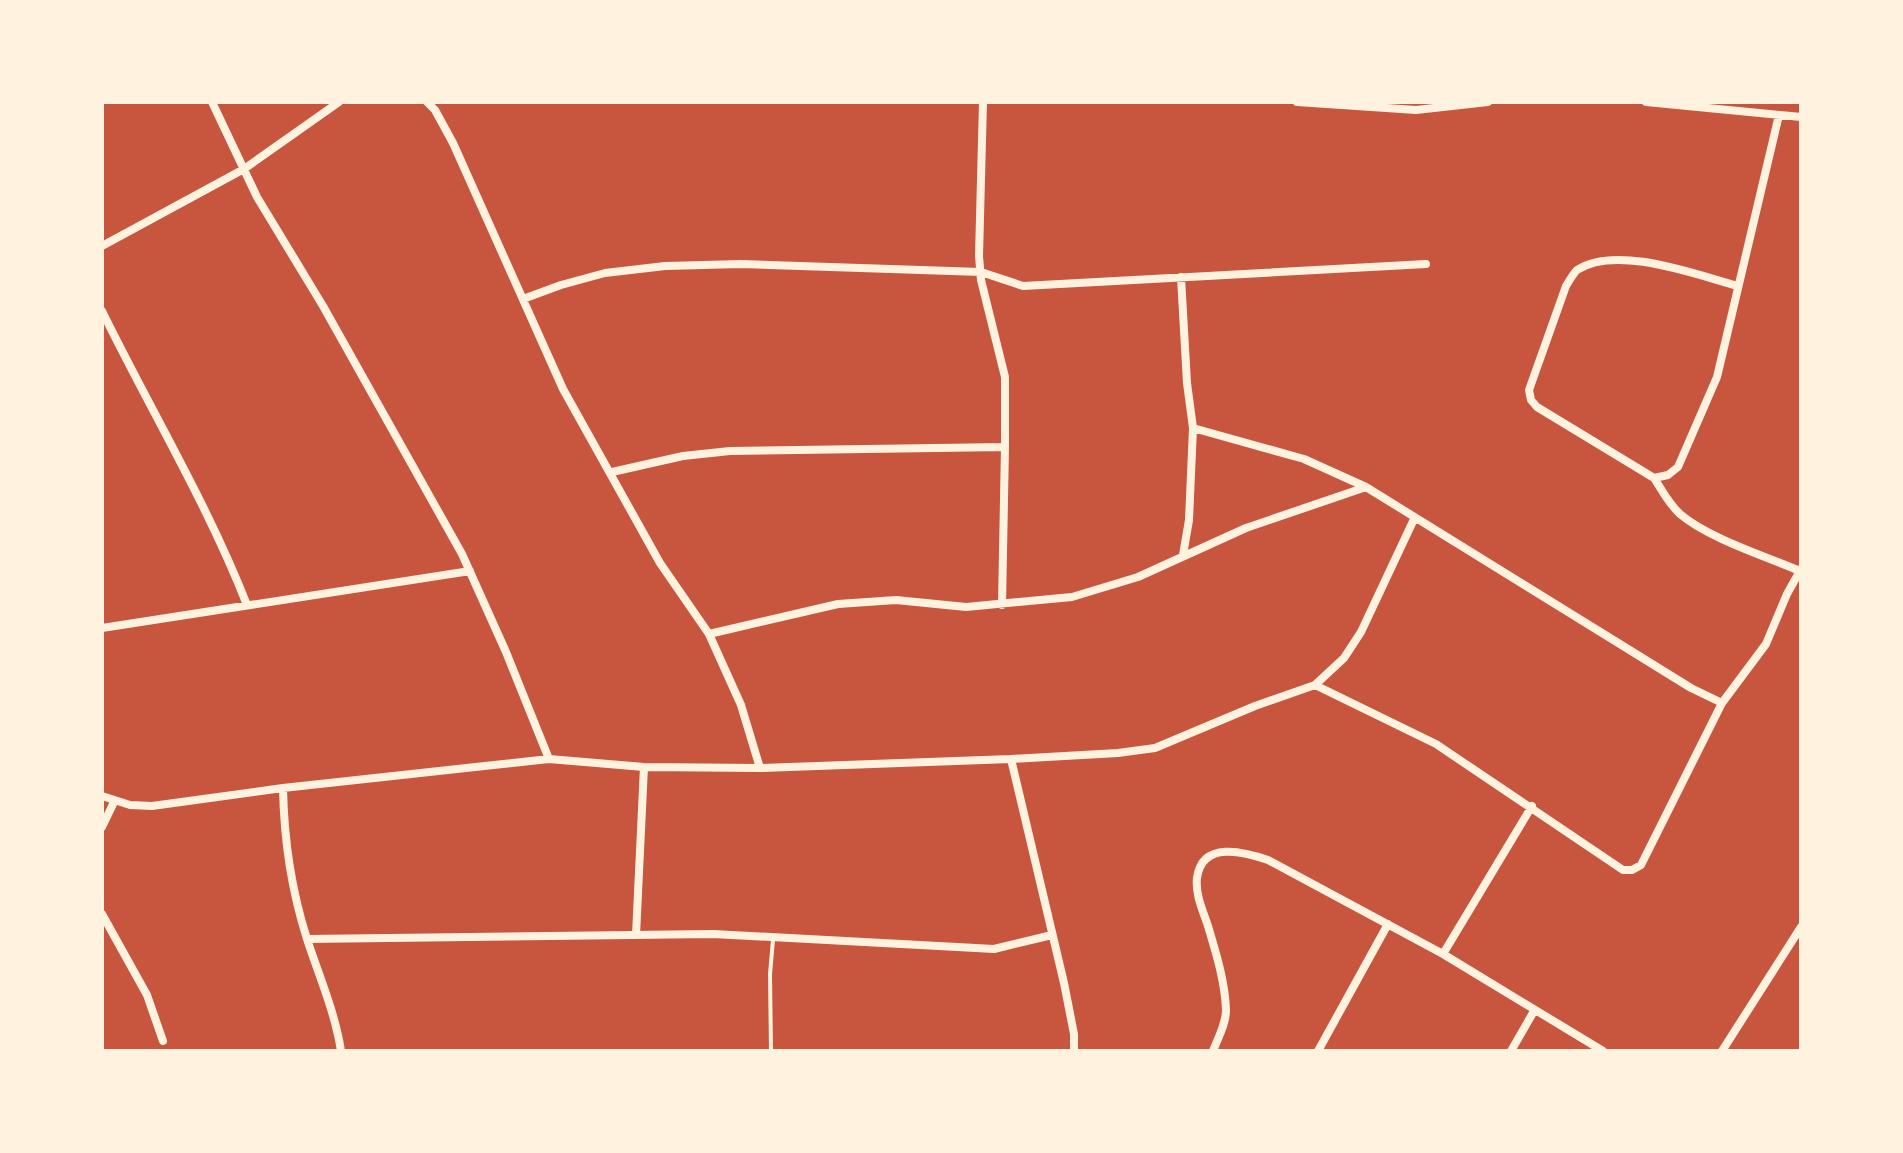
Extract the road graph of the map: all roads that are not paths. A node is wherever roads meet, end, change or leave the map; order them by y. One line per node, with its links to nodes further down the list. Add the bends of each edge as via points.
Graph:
1 (212, 102): 10 (street)
2 (339, 102): 10 (street)
3 (427, 102): 16 (street, via 453,143)
4 (983, 102): 13 (street)
5 (1297, 102): 6 (street, via 1416,110)
6 (1488, 102)
7 (1646, 102): 8 (street)
8 (1779, 115): 9 (street); 15 (street)
9 (1801, 117)
10 (244, 169): 11 (street); 26 (street)
11 (102, 246)
12 (1426, 264): 14 (street)
13 (981, 272): 14 (street, via 1023,286); 16 (street, via 665,266 605,273); 19 (street, via 1005,377)
14 (1181, 277): 18 (street)
15 (1738, 286): 21 (street, via 1717,377 1678,467); 21 (street, via 1627,260 1576,271 1566,286 1529,390 1531,400)
16 (523, 299): 20 (street, via 563,389)
17 (102, 311): 27 (street, via 198,495)
18 (1193, 428): 22 (street, via 1304,459); 24 (street)
19 (1005, 447): 20 (street, via 730,451); 28 (street)
20 (612, 472): 30 (street, via 660,563)
21 (1654, 478): 25 (street, via 1681,515)
22 (1366, 487): 23 (street); 24 (street)
23 (1415, 517): 31 (street, via 1361,632 1344,658); 32 (street)
24 (1183, 555): 28 (street, via 1138,577 1072,597)
25 (1800, 570): 32 (street, via 1766,644)
26 (470, 571): 27 (street); 33 (street)
27 (247, 605): 29 (street)
28 (1002, 605): 30 (street, via 896,600 838,604)
29 (102, 628)
30 (709, 634): 36 (street, via 741,705)
31 (1315, 685): 34 (street, via 1155,748); 40 (street, via 1436,744)
32 (1722, 703): 40 (street, via 1641,865 1632,870 1623,870)
33 (549, 759): 35 (street); 37 (street)
34 (1011, 759): 36 (street); 46 (street)
35 (644, 767): 36 (street); 45 (street)
36 (760, 768)
37 (283, 788): 39 (street, via 152,806); 48 (street, via 284,837)
38 (102, 796): 39 (street)
39 (114, 802): 41 (street)
40 (1532, 806): 49 (street)
41 (102, 827)
42 (102, 914): 51 (street, via 147,995)
43 (1388, 924): 49 (street); 56 (street, via 1243,851 1221,851 1206,861 1197,876 1198,894 1223,980 1226,1014); 57 (street)
44 (1801, 927): 52 (street)
45 (636, 935): 47 (street); 48 (street)
46 (1052, 935): 47 (street, via 994,949); 55 (street)
47 (773, 937): 54 (lane)
48 (307, 939): 53 (street)
49 (1443, 954): 50 (street)
50 (1534, 1011): 58 (street); 59 (street)
51 (163, 1041)
52 (1725, 1050)
53 (341, 1051)
54 (771, 1051)
55 (1074, 1051)
56 (1213, 1051)
57 (1318, 1051)
58 (1511, 1051)
59 (1603, 1051)

